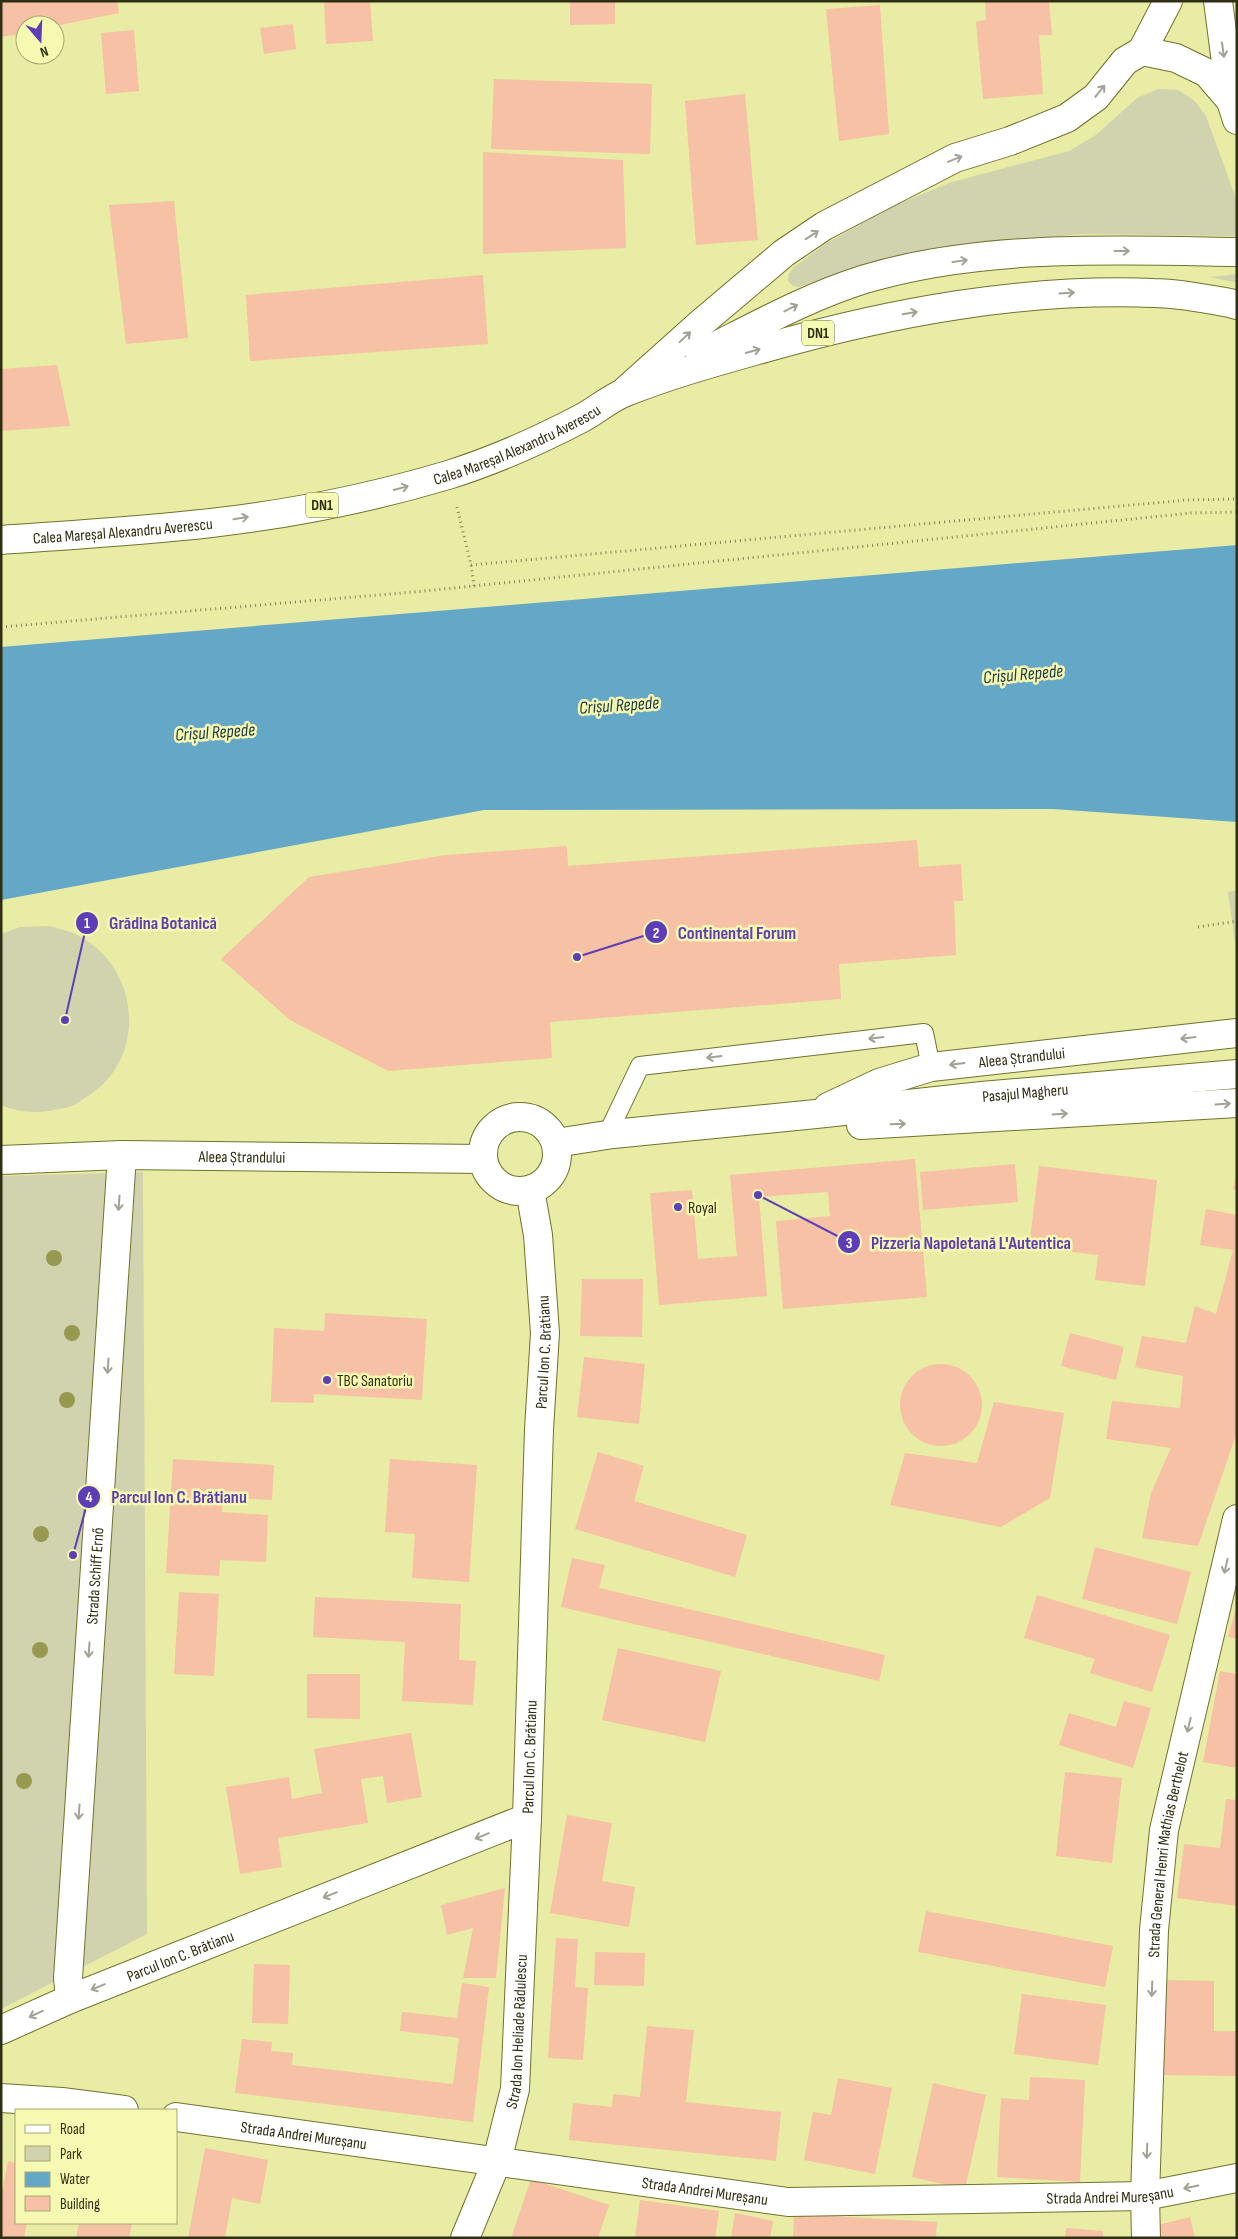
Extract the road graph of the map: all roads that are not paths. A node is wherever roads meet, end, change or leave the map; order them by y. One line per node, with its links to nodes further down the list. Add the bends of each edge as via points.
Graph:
1 (1168, 1): 3 (street)
2 (1218, 1): 4 (street, one-way to 4)
3 (1142, 51): 4 (street, via 1176,58 1207,73); 7 (street, one-way to 3, via 784,253 808,237 882,194 955,158 1067,118 1096,97 1125,61)
4 (1234, 111)
5 (1237, 252): 7 (street, one-way to 5, via 808,300 865,279 912,268 1057,251)
6 (1237, 305): 7 (street, Calea Mareșal Alexandru Averescu / DN1, one-way to 6, via 832,329 913,312 1018,296 1158,292)
7 (623, 393): 8 (street, Calea Mareșal Alexandru Averescu / DN1, one-way to 7, via 211,523 383,492 450,474 527,444)
8 (1, 540)
9 (1237, 1033): 10 (street, Aleea Ștrandului, one-way to 10)
10 (931, 1067): 13 (street, Aleea Ștrandului, via 879,1083); 14 (lane, one-way to 14, via 924,1033 640,1066)
11 (1237, 1074): 13 (street, Pasajul Magheru)
12 (1237, 1103): 13 (street, Aleea Ștrandului, one-way to 12, via 849,1124 875,1125)
13 (816, 1114): 14 (street, Aleea Ștrandului)
14 (607, 1135): 15 (street, Aleea Ștrandului)
15 (556, 1143): 17 (street, via 542,1124 520,1117 508,1119 488,1134); 19 (street, via 557,1156 550,1177)
16 (122, 1155): 17 (street, Aleea Ștrandului); 18 (street, Aleea Ștrandului); 22 (street, Strada Schiff Ernő, one-way to 22, via 68,1978)
17 (483, 1159): 19 (street, via 487,1171 500,1185 517,1191)
18 (1, 1160)
19 (530, 1190): 21 (street, Parcul Ion C. Brătianu, via 538,1235 545,1333)
20 (1237, 1519): 29 (street, Strada General Henri Mathias Berthelot, one-way to 29, via 1164,1830 1154,1930)
21 (527, 1818): 22 (street, Parcul Ion C. Brătianu, one-way to 22); 27 (street, Strada Ion Heliade Rădulescu, via 515,2089)
22 (70, 1999): 23 (street, Parcul Ion C. Brătianu, one-way to 23)
23 (1, 2030)
24 (1, 2098): 25 (street)
25 (116, 2109)
26 (178, 2117): 27 (street, Strada Andrei Mureșanu)
27 (497, 2161): 29 (street, Strada Andrei Mureșanu, via 788,2202); 30 (street, Strada Ion Heliade Rădulescu)
28 (1237, 2178): 29 (street, Strada Andrei Mureșanu, one-way to 29)
29 (1145, 2196): 31 (street, Strada General Henri Mathias Berthelot)
30 (465, 2238)
31 (1146, 2238)

